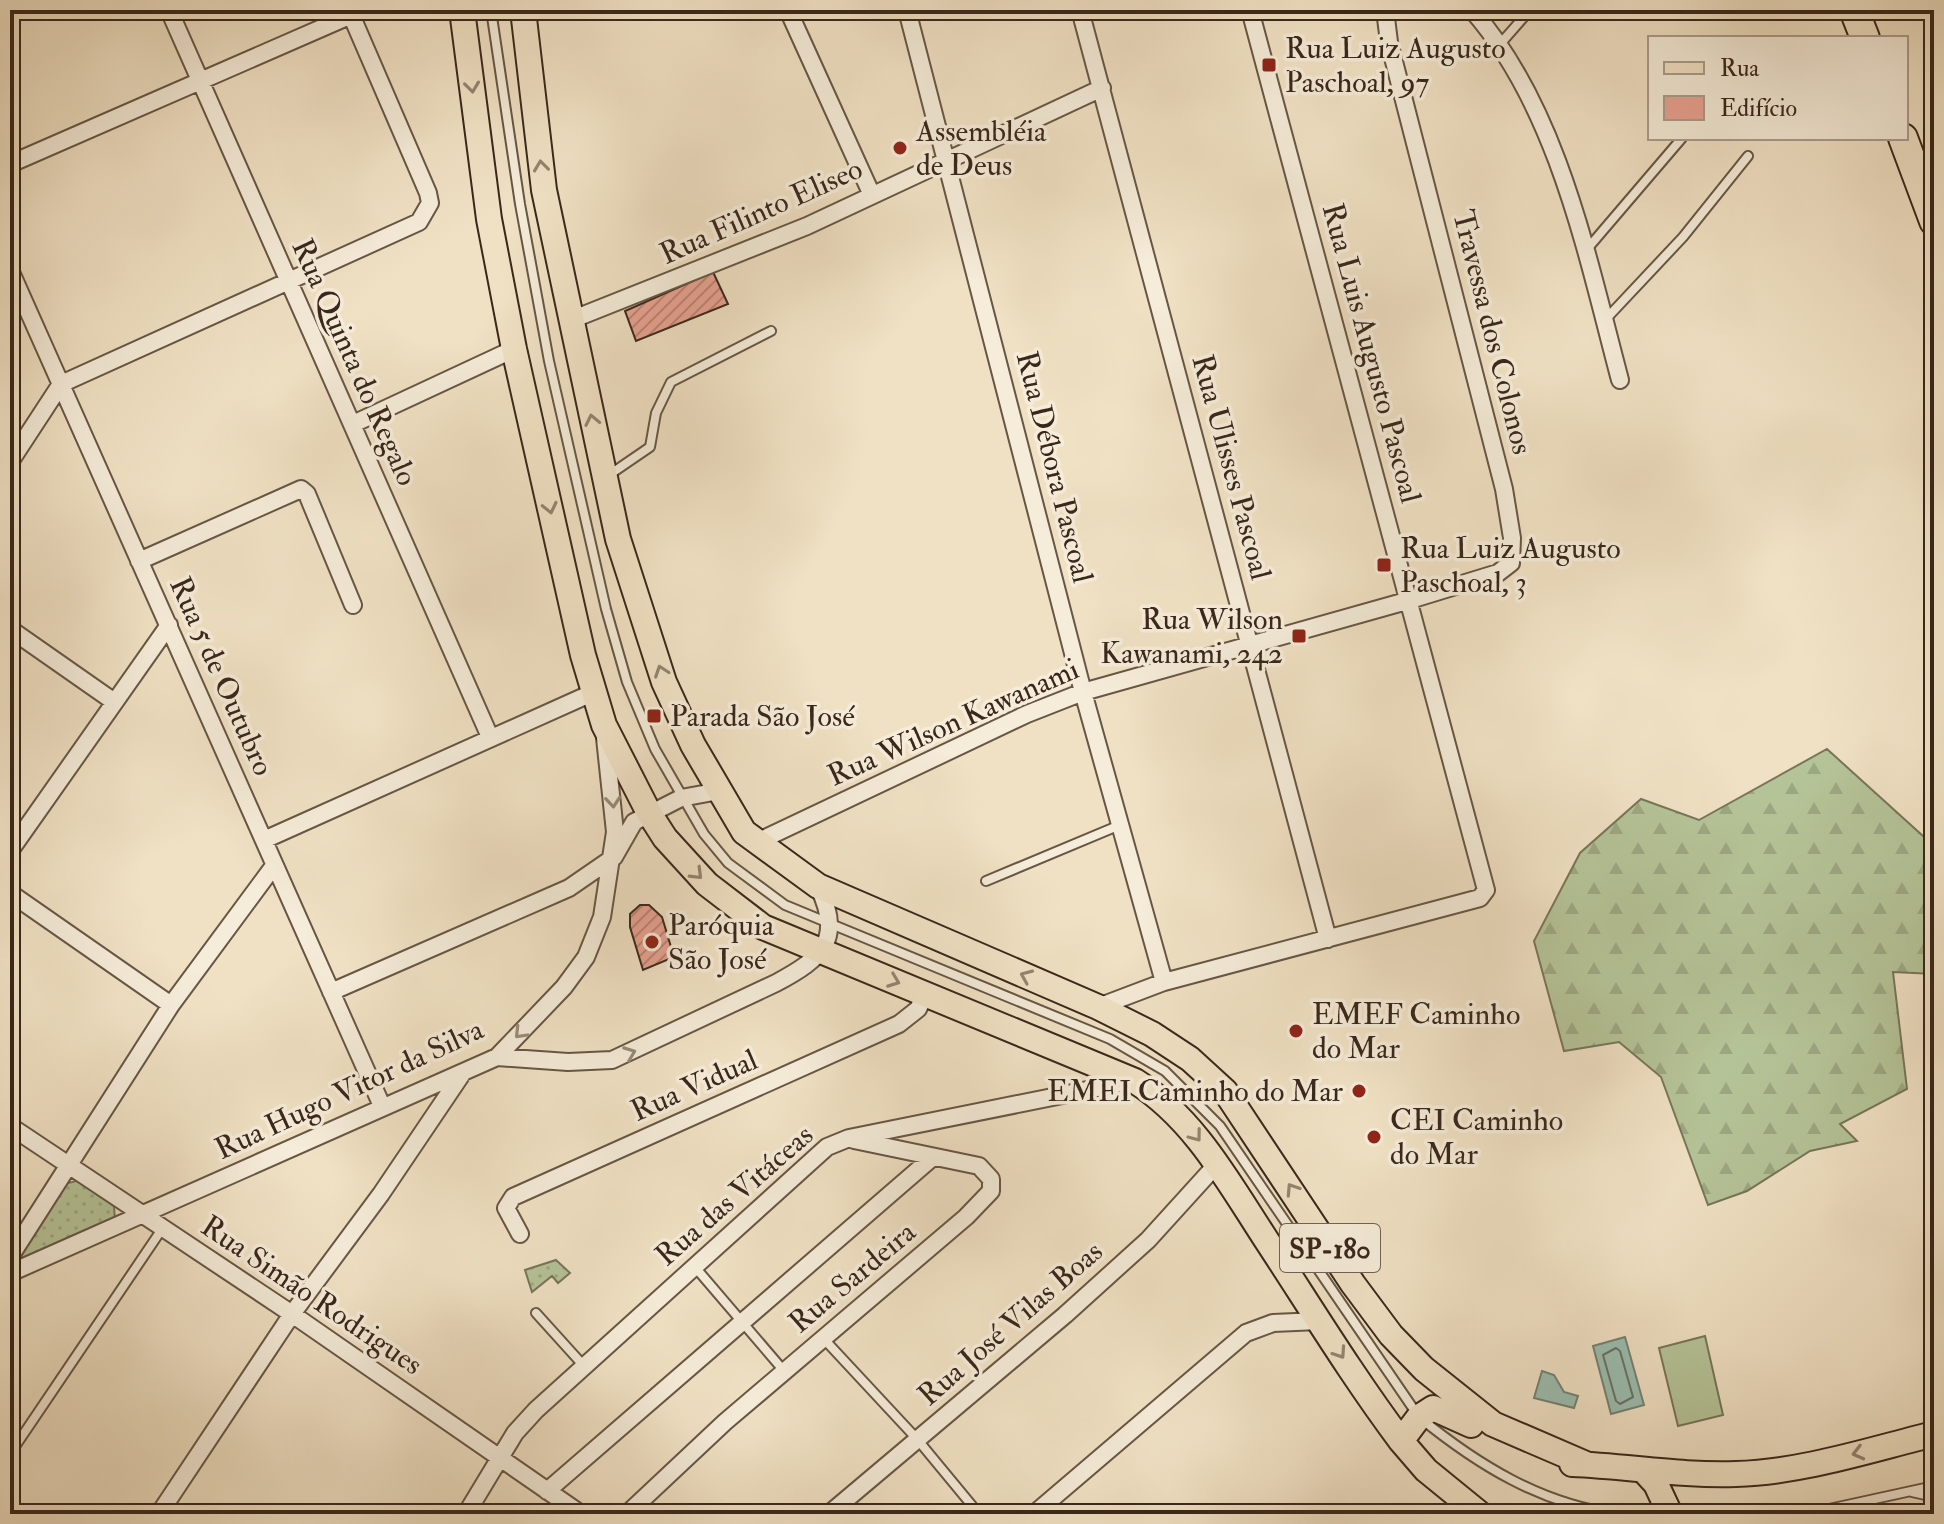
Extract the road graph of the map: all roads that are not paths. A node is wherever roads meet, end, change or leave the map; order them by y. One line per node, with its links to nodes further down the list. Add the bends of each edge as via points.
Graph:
1 (169, 10): 16 (street, Rua Quinta do Regalo)
2 (462, 10): 31 (main road, one-way to 31, via 489,219)
3 (491, 10): 49 (lane, via 549,361 606,609 642,719)
4 (523, 10): 28 (main road, one-way to 4, via 544,190)
5 (788, 10): 23 (street)
6 (907, 10): 21 (street, Rua Débora Pascoal)
7 (1080, 10): 17 (street, Rua Ulisses Pascoal)
8 (1250, 10): 38 (street, Rua Luis Augusto Pascoal)
9 (1385, 10): 38 (street, Travessa dos Colonos, via 1504,489 1513,555 1498,573)
10 (1472, 10): 15 (street)
11 (1530, 10): 15 (lane)
12 (1854, 10): 14 (highway)
13 (354, 12): 16 (street); 27 (street, via 430,203 419,222)
14 (1864, 36)
15 (1501, 43): 25 (street, via 1535,111)
16 (200, 81): 22 (street); 27 (street, Rua Quinta do Regalo)
17 (1102, 88): 21 (street, Rua Filinto Eliseo); 42 (street, Rua Ulisses Pascoal)
18 (1680, 140): 25 (lane)
19 (1904, 140): 24 (highway)
20 (1748, 156): 29 (lane, via 1683,237)
21 (948, 157): 23 (street, Rua Filinto Eliseo); 43 (street, Rua Débora Pascoal)
22 (10, 164)
23 (871, 193): 28 (street, Rua Filinto Eliseo, via 725,261)
24 (1934, 221)
25 (1588, 248): 29 (street)
26 (10, 270): 33 (street, Rua 5 de Outubro)
27 (289, 283): 33 (street); 34 (street, Rua Quinta do Regalo)
28 (571, 320): 36 (main road, one-way to 28)
29 (1604, 321): 32 (street)
30 (771, 331): 36 (lane, via 671,382 656,413 650,447)
31 (514, 349): 34 (street); 44 (main road, one-way to 44)
32 (1620, 380)
33 (61, 384): 35 (street); 37 (street, Rua 5 de Outubro)
34 (353, 424): 47 (street, Rua Quinta do Regalo)
35 (10, 462)
36 (605, 478): 48 (main road, one-way to 36, via 664,682 618,539)
37 (139, 561): 39 (street, via 301,489); 40 (street, Rua 5 de Outubro)
38 (1410, 600): 42 (street, Rua Wilson Kawanami); 61 (street, Rua Luis Augusto Pascoal, via 1486,883 1484,895)
39 (353, 605)
40 (169, 625): 45 (street); 52 (street, Rua 5 de Outubro)
41 (10, 629): 45 (street)
42 (1250, 645): 43 (street, Rua Wilson Kawanami); 61 (street, Rua Ulisses Pascoal)
43 (1083, 692): 51 (street, Rua Débora Pascoal); 53 (street, Rua Wilson Kawanami)
44 (592, 693): 46 (main road); 47 (street)
45 (113, 701): 54 (street)
46 (604, 725): 50 (main road); 55 (street, Rua Hugo Vitor da Silva, one-way to 55)
47 (490, 737): 52 (street)
48 (719, 791): 49 (street, Rua Hugo Vitor da Silva); 53 (main road)
49 (681, 798): 50 (street, Rua Hugo Vitor da Silva); 60 (lane, via 728,863 785,905)
50 (649, 813): 55 (street, Rua Hugo Vitor da Silva, via 628,827); 62 (main road, one-way to 62, via 707,884 763,927)
51 (1120, 825): 57 (lane); 63 (street, Rua Débora Pascoal)
52 (264, 840): 56 (street, Rua 5 de Outubro)
53 (755, 843): 58 (main road)
54 (10, 851)
55 (614, 857): 64 (street, via 569,888); 70 (street, Rua Hugo Vitor da Silva, one-way to 70, via 602,917 586,957)
56 (273, 867): 64 (street, Rua 5 de Outubro); 67 (street)
57 (986, 881)
58 (818, 886): 60 (street); 68 (main road, one-way to 58)
59 (10, 893): 67 (street)
60 (831, 926): 62 (street); 92 (lane, via 1110,1039 1165,1071 1220,1126)
61 (1328, 939): 63 (street)
62 (821, 953): 65 (main road, one-way to 65); 70 (street, one-way to 62, via 612,1060 776,983)
63 (1164, 982): 66 (street)
64 (331, 992): 73 (street, Rua 5 de Outubro)
65 (926, 993): 72 (main road); 81 (street, Rua Vidual, via 918,1009 899,1024 513,1197 506,1208)
66 (1135, 993): 68 (street); 69 (street)
67 (171, 1005): 78 (street)
68 (1098, 1007): 69 (main road, SP-180)
69 (1137, 1027): 98 (main road, SP-180, one-way to 69, via 1493,1424 1424,1369 1353,1284 1225,1091 1190,1059)
70 (497, 1057): 71 (street, Rua Hugo Vitor da Silva)
71 (462, 1074): 73 (street, Rua Hugo Vitor da Silva); 86 (street)
72 (1135, 1081): 75 (street, Rua das Vitáceas); 77 (main road, one-way to 77, via 1183,1119)
73 (382, 1106): 79 (street, Rua Hugo Vitor da Silva)
74 (10, 1126): 78 (street, Rua Simão Rodrigues)
75 (849, 1138): 76 (street, Rua Sardeira); 83 (street, Rua das Vitáceas, via 827,1147)
76 (933, 1157): 88 (street); 89 (street, Rua Sardeira, via 985,1169 991,1191)
77 (1217, 1164): 87 (main road); 94 (street, Rua José Vilas Boas, via 1148,1240)
78 (70, 1166): 79 (street, Rua Simão Rodrigues); 82 (street)
79 (141, 1215): 80 (street, Rua Simão Rodrigues); 84 (street, Rua Hugo Vitor da Silva)
80 (162, 1229): 86 (street, Rua Simão Rodrigues); 96 (lane)
81 (520, 1234)
82 (10, 1257)
83 (695, 1267): 88 (lane); 90 (street, Rua das Vitáceas)
84 (10, 1273)
85 (536, 1313): 90 (lane)
86 (292, 1314): 97 (street, Rua Simão Rodrigues); 104 (street)
87 (1319, 1321): 95 (main road, one-way to 95); 110 (street, via 1273,1323 1246,1333)
88 (740, 1322): 91 (lane); 101 (street)
89 (823, 1338): 91 (street, Rua Sardeira); 94 (lane)
90 (583, 1365): 97 (street, Rua das Vitáceas, via 515,1433)
91 (784, 1371): 107 (street, Rua Sardeira)
92 (1419, 1417): 95 (main road); 98 (main road, via 1442,1409 1526,1453 1557,1463); 112 (lane, via 1460,1451 1511,1481 1552,1498)
93 (1934, 1434): 99 (main road, SP-180, one-way to 99, via 1784,1469 1740,1474)
94 (917, 1439): 108 (street, Rua José Vilas Boas); 109 (lane)
95 (1401, 1441): 111 (main road, via 1426,1470)
96 (10, 1454)
97 (501, 1457): 101 (street, Rua Simão Rodrigues); 105 (street, Rua das Vitáceas)
98 (1586, 1464): 99 (main road, SP-180)
99 (1645, 1472): 113 (main road)
100 (1934, 1486): 102 (lane)
101 (547, 1491): 106 (street, Rua Simão Rodrigues)
102 (1911, 1492): 103 (lane); 114 (lane)
103 (1934, 1497)
104 (159, 1514)
105 (466, 1514)
106 (581, 1514)
107 (627, 1514)
108 (829, 1514)
109 (979, 1514)
110 (1034, 1514)
111 (1480, 1514)
112 (1617, 1514)
113 (1670, 1514)
114 (1806, 1514)

